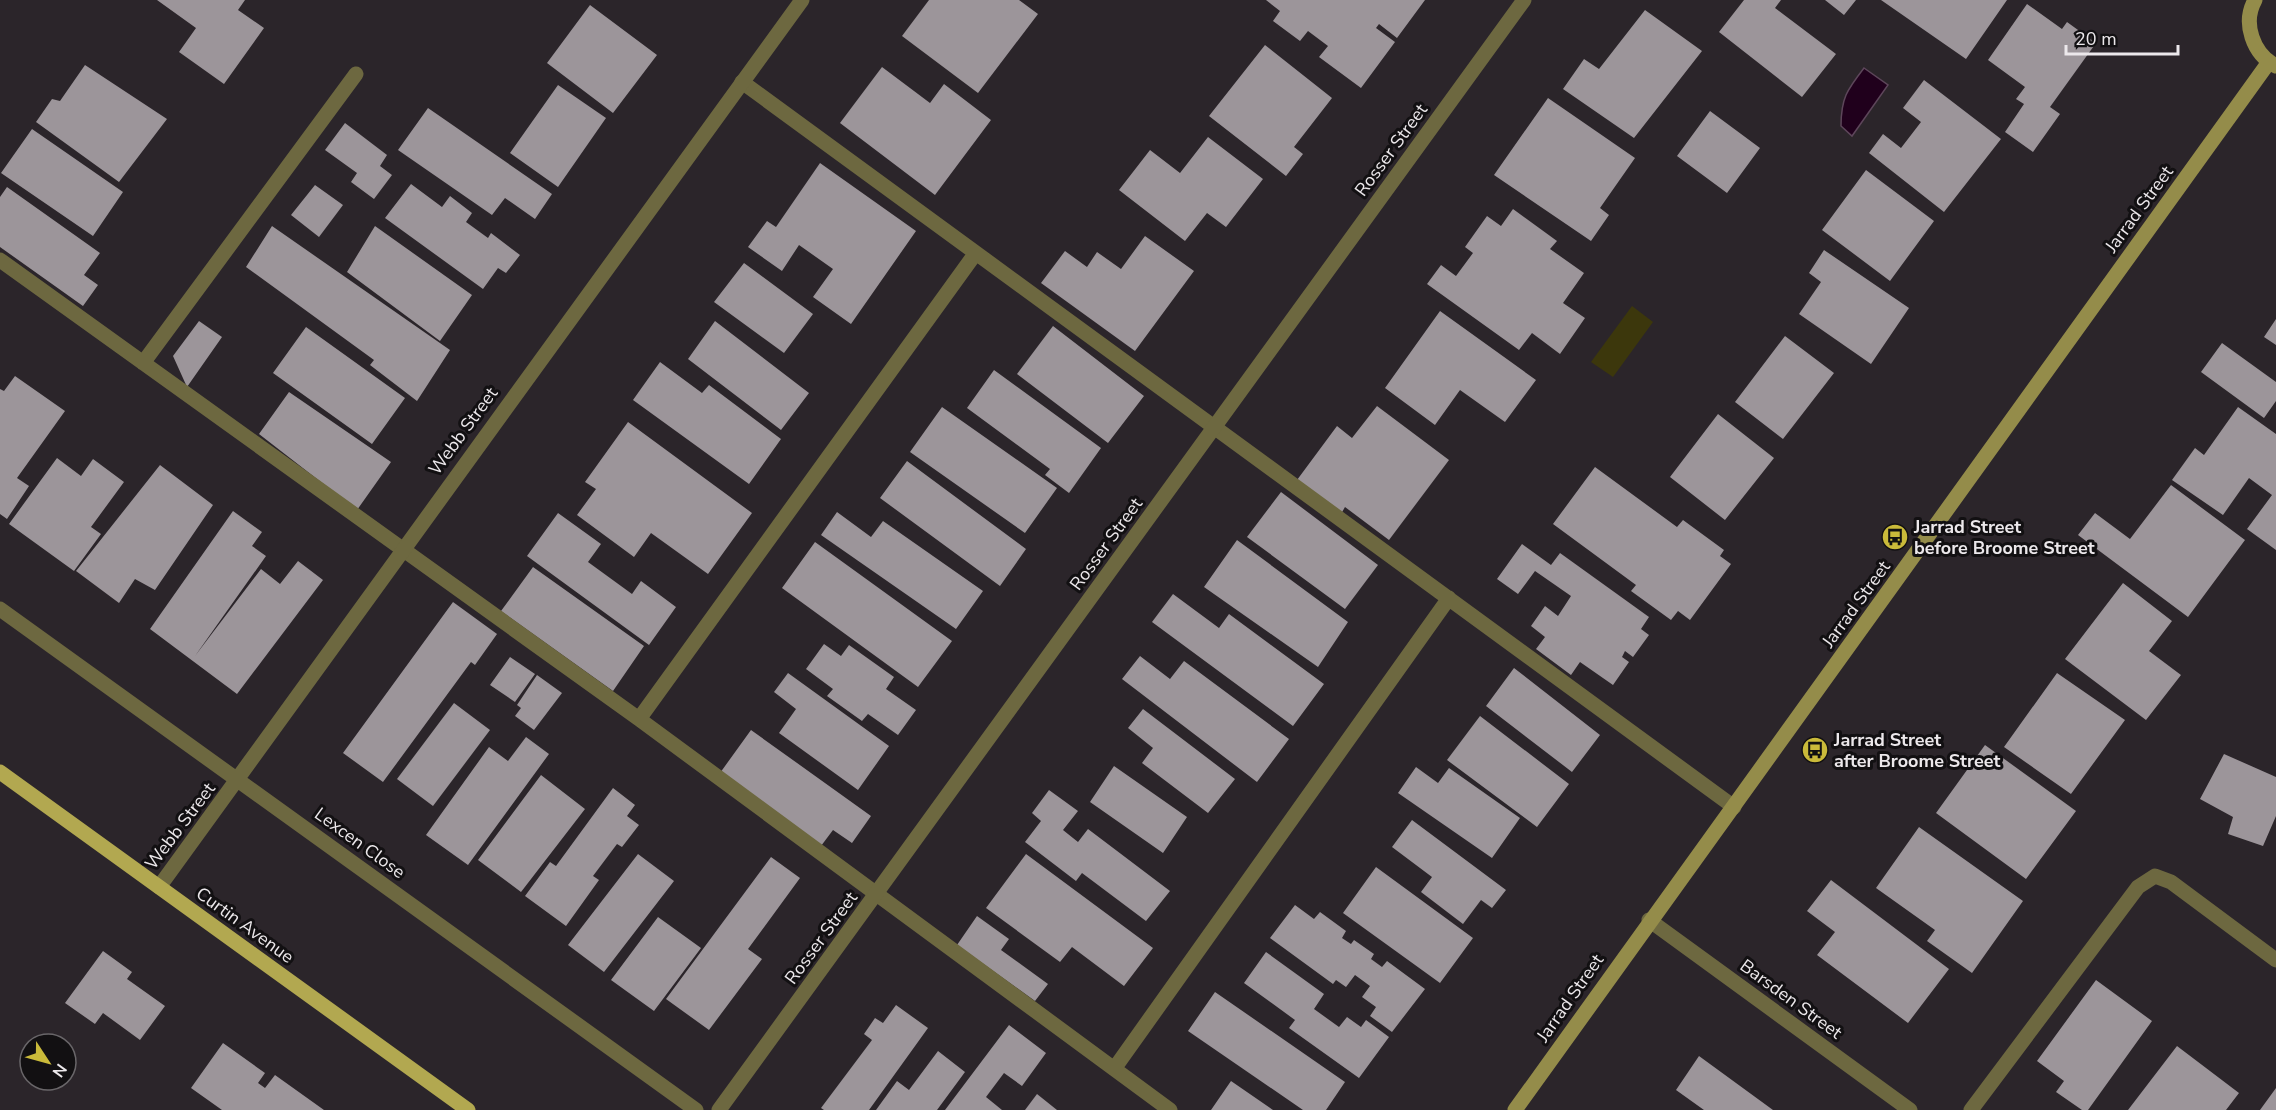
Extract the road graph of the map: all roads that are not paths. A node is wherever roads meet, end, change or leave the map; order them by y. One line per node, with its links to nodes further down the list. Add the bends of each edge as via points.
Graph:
1 (802, 0): 6 (street, Webb Street)
2 (1524, 0): 10 (street, Rosser Street)
3 (2255, 0): 4 (street, via 2249,20 2251,36)
4 (2272, 64): 17 (street, Jarrad Street)
5 (356, 74): 9 (street)
6 (742, 82): 7 (street); 11 (street, Webb Street)
7 (975, 254): 10 (street); 14 (street)
8 (0, 260): 9 (street)
9 (143, 363): 11 (street)
10 (1215, 427): 12 (street); 19 (street, Rosser Street)
11 (402, 548): 14 (street); 16 (street, Webb Street)
12 (1449, 598): 17 (street); 22 (street)
13 (0, 609): 16 (street, Lexcen Close)
14 (639, 719): 19 (street)
15 (0, 772): 18 (main road, Curtin Avenue)
16 (239, 780): 18 (street, Webb Street); 24 (street, Lexcen Close)
17 (1734, 807): 20 (street, Jarrad Street)
18 (159, 887): 23 (main road, Curtin Avenue)
19 (877, 894): 22 (street); 25 (street, Rosser Street)
20 (1649, 920): 27 (street, Jarrad Street); 28 (street, Barsden Street)
21 (2276, 960): 29 (street, via 2170,882 2155,876 2138,887)
22 (1114, 1068): 26 (street)
23 (468, 1110)
24 (696, 1110)
25 (719, 1110)
26 (1170, 1110)
27 (1515, 1110)
28 (1910, 1110)
29 (1971, 1110)

